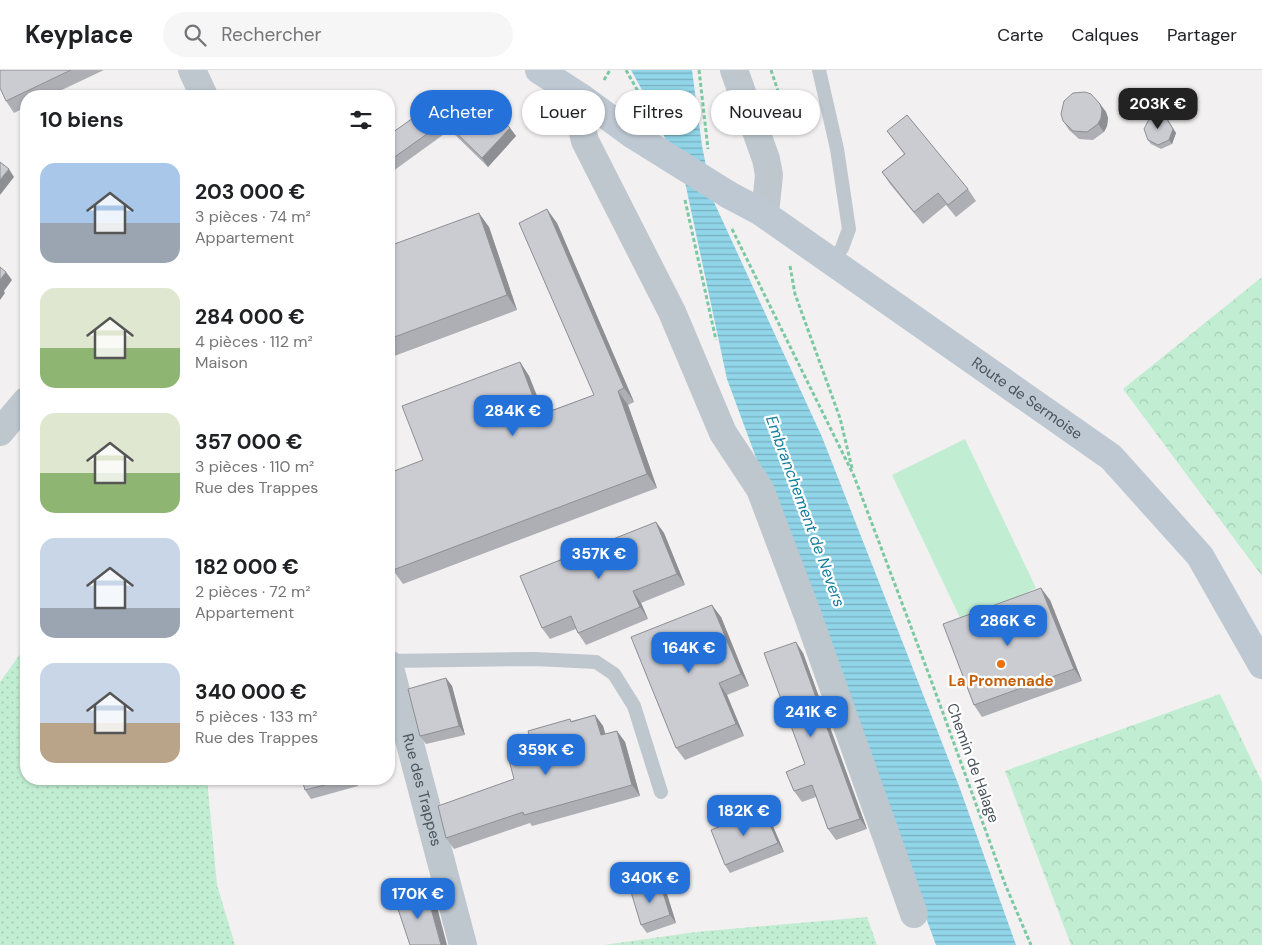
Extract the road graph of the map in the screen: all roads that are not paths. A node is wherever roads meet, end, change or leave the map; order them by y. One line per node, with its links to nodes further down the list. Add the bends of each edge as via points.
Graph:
1 (192, 70): 5 (street)
2 (539, 70): 6 (main road)
3 (734, 70): 9 (street, via 769,175 766,204)
4 (819, 70): 10 (lane, via 837,150 848,230 842,248)
5 (201, 90)
6 (570, 90)
7 (605, 109): 9 (main road, Route de Sermoise, bridge, via 643,126 729,208)
8 (583, 135): 17 (street, via 672,312 722,432 760,489)
9 (760, 212): 10 (main road, Route de Sermoise)
10 (832, 262): 14 (main road, Route de Sermoise, via 1111,457 1200,556)
11 (20, 408): 12 (street)
12 (0, 432)
13 (395, 663): 16 (lane, via 535,659 596,662 614,674 634,706)
14 (1262, 665)
15 (395, 686): 18 (street, Rue des Trappes)
16 (662, 792)
17 (914, 914)
18 (462, 945)

